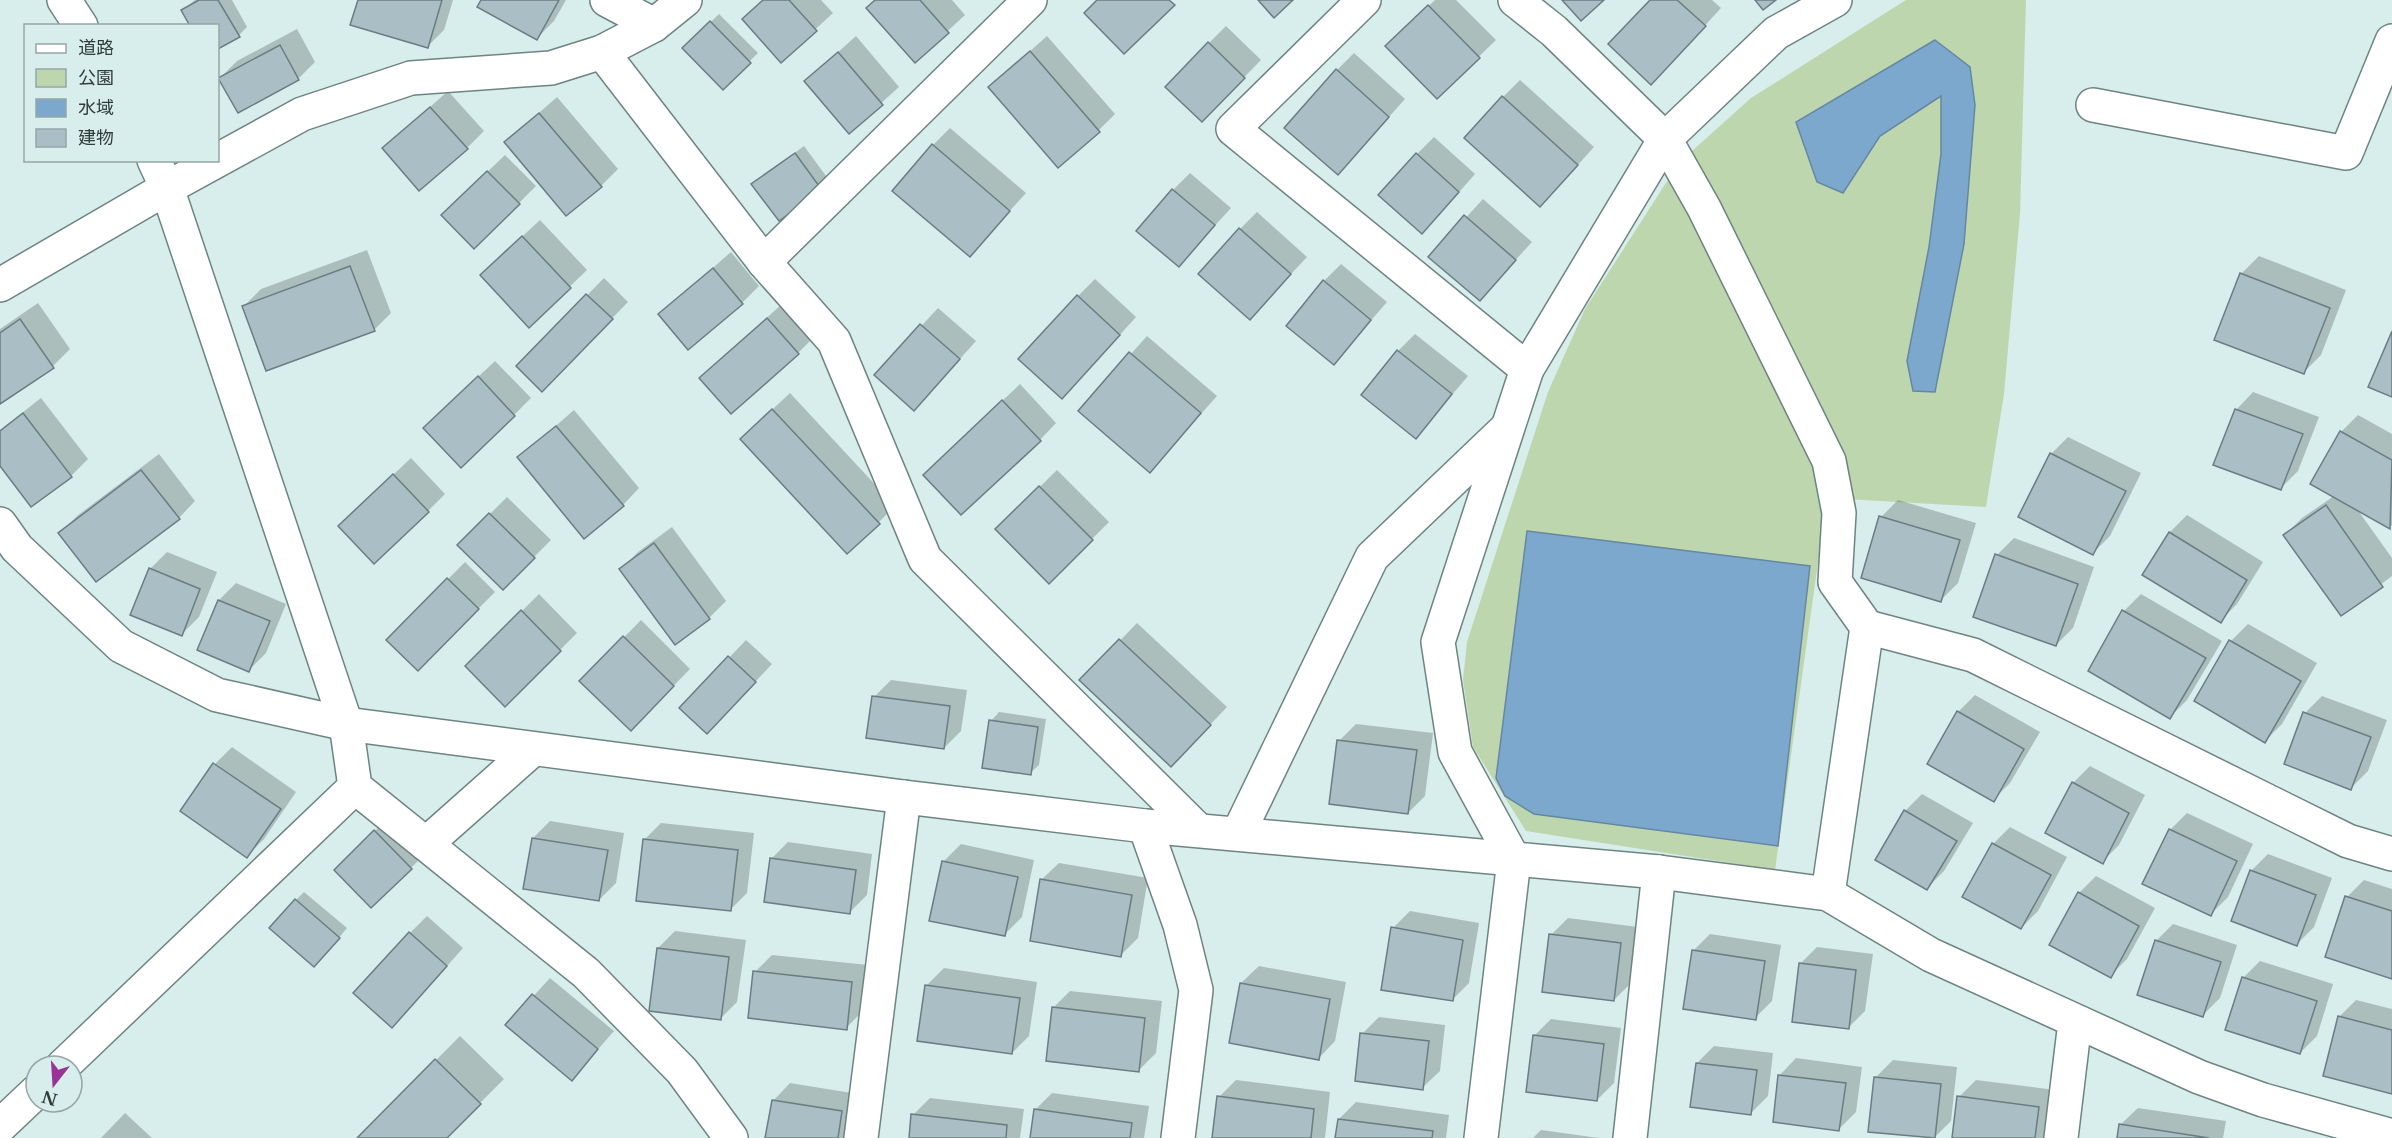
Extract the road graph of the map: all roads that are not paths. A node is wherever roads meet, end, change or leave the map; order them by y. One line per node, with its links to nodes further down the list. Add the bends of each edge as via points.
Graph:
1 (64, 0): 8 (street)
2 (607, 0): 9 (street)
3 (685, 0): 9 (street)
4 (1030, 0): 17 (street)
5 (1364, 0): 19 (street, via 1233,129)
6 (1515, 0): 13 (street, via 1554,31)
7 (1835, 0): 13 (street, via 1776,33)
8 (80, 24)
9 (654, 25): 11 (street)
10 (2392, 41): 12 (street, via 2346,153)
11 (602, 52): 14 (street, via 551,68 411,78 303,114); 17 (street)
12 (2092, 105)
13 (1665, 139): 19 (street); 22 (street, via 1704,208 1829,461 1839,513 1835,582)
14 (219, 149)
15 (189, 162): 16 (street)
16 (160, 174): 18 (street); 23 (street)
17 (764, 262): 28 (street, via 834,341 925,559)
18 (0, 285)
19 (1527, 369): 20 (street)
20 (1508, 428): 29 (street, via 1372,557); 32 (street, via 1438,642 1455,752)
21 (0, 524): 23 (street, via 17,548 121,646 217,695)
22 (1867, 627): 31 (street, via 1973,655 2348,842); 34 (street)
23 (346, 724): 24 (street); 25 (street)
24 (534, 749): 26 (street); 30 (street)
25 (356, 787): 30 (street); 36 (street)
26 (904, 797): 27 (street); 41 (street)
27 (1145, 826): 28 (street); 42 (street, via 1180,926 1196,990)
28 (1198, 830): 29 (street)
29 (1238, 834): 32 (street)
30 (426, 844): 40 (street, via 586,973 682,1071)
31 (2392, 854)
32 (1514, 860): 33 (street); 43 (street)
33 (1659, 872): 34 (street); 44 (street)
34 (1828, 894): 35 (street, via 1931,955)
35 (2075, 1022): 39 (street, via 2199,1077 2263,1100); 45 (street)
36 (76, 1054)
37 (24, 1103): 38 (street)
38 (0, 1126)
39 (2392, 1136)
40 (731, 1138)
41 (861, 1138)
42 (1178, 1138)
43 (1481, 1138)
44 (1630, 1138)
45 (2061, 1138)

